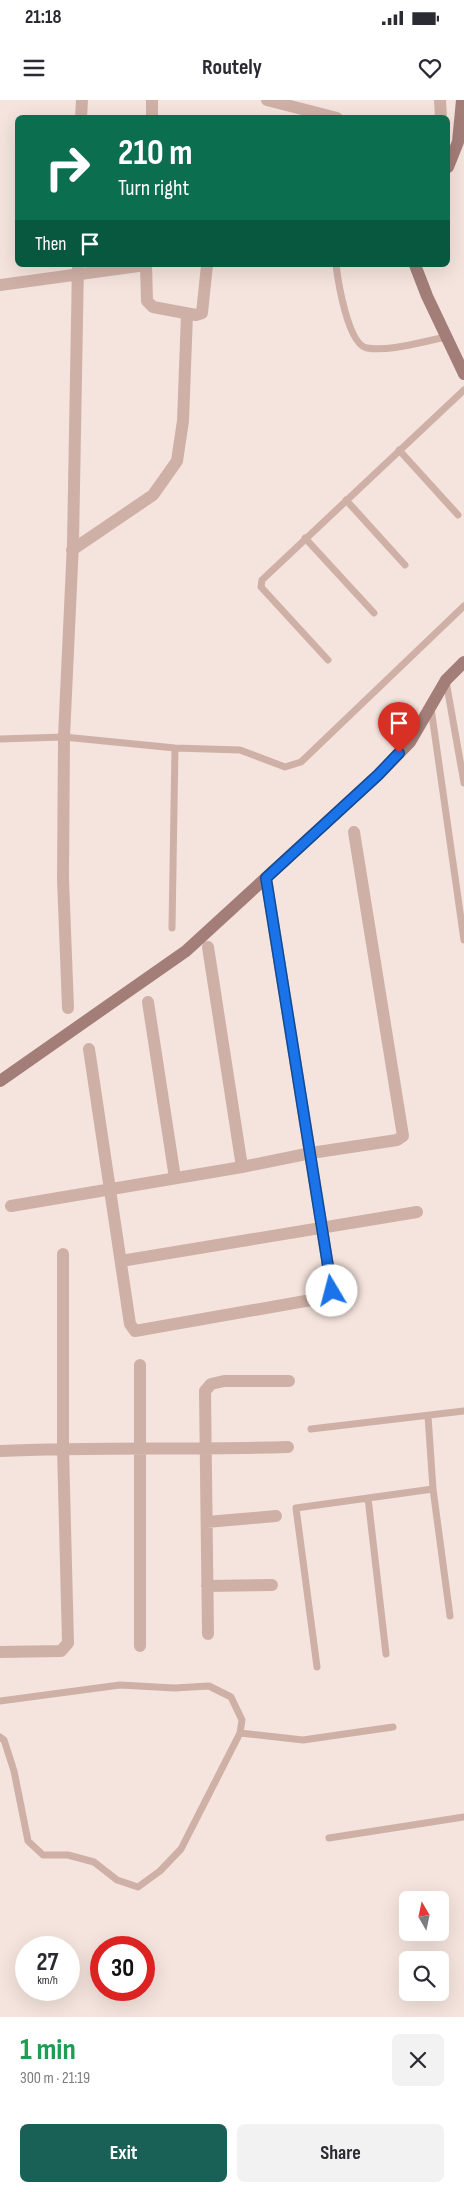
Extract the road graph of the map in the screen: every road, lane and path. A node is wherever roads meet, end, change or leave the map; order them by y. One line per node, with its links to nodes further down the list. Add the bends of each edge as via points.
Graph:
1 (82, 100): 7 (street)
2 (152, 100): 8 (street)
3 (267, 100): 6 (street)
4 (440, 100): 10 (street)
5 (462, 100): 11 (street, via 458,142)
6 (319, 106): 9 (street)
7 (81, 115)
8 (152, 115)
9 (332, 115)
10 (441, 115)
11 (450, 162)
12 (112, 267): 17 (street)
13 (146, 267): 19 (street, via 147,301 153,307)
14 (207, 267): 19 (street, via 202,313)
15 (336, 267): 20 (lane, via 345,316 360,345 387,348)
16 (416, 267): 20 (street)
17 (78, 269): 18 (street); 27 (street)
18 (0, 284)
19 (187, 314): 27 (street, via 183,421 177,461 153,495)
20 (446, 337): 21 (street)
21 (464, 374)
22 (464, 390): 23 (lane)
23 (399, 450): 24 (lane); 25 (lane)
24 (346, 500): 26 (lane); 28 (lane)
25 (458, 515)
26 (305, 538): 30 (lane); 31 (lane, via 262,580 260,587)
27 (72, 550): 35 (street)
28 (405, 565)
29 (464, 606): 37 (lane, via 301,762 285,767 240,750)
30 (374, 613)
31 (328, 660)
32 (464, 662): 33 (street)
33 (446, 680): 34 (street); 38 (lane)
34 (430, 706): 40 (street, via 410,742); 42 (lane)
35 (64, 737): 36 (lane); 37 (lane); 45 (street, via 63,879)
36 (0, 739)
37 (175, 748): 41 (lane)
38 (464, 783)
39 (354, 832): 48 (street, via 403,1136 397,1140)
40 (266, 878): 47 (street, via 186,951); 48 (street)
41 (172, 928)
42 (464, 940)
43 (208, 947): 49 (street)
44 (148, 1002): 50 (street)
45 (68, 1008)
46 (89, 1049): 51 (street)
47 (0, 1081)
48 (311, 1153): 49 (street); 54 (street)
49 (242, 1167): 50 (street)
50 (175, 1178): 51 (street)
51 (110, 1189): 52 (street); 56 (street)
52 (11, 1206)
53 (417, 1212): 54 (street)
54 (323, 1227): 56 (street); 56 (street, via 332,1291 328,1297 154,1327 135,1330 130,1324)
55 (64, 1254): 63 (street)
56 (121, 1261)
57 (140, 1365): 64 (street)
58 (289, 1381): 65 (street, via 211,1384 205,1392)
59 (464, 1411): 60 (lane)
60 (428, 1416): 61 (lane); 67 (lane)
61 (311, 1429)
62 (288, 1447): 65 (street)
63 (63, 1448): 64 (street); 66 (street); 76 (street, via 68,1643 61,1652)
64 (140, 1448): 65 (street); 75 (street)
65 (206, 1450): 70 (street)
66 (0, 1451)
67 (433, 1489): 68 (lane); 73 (lane)
68 (368, 1498): 77 (lane); 78 (lane, via 296,1508)
69 (276, 1516): 70 (street)
70 (207, 1522): 72 (street)
71 (272, 1585): 72 (street)
72 (208, 1586): 74 (street)
73 (450, 1616)
74 (208, 1634)
75 (140, 1646)
76 (0, 1652)
77 (386, 1654)
78 (317, 1667)
79 (0, 1701): 81 (lane, via 120,1685 210,1686 231,1697 242,1720)
80 (393, 1727): 81 (lane, via 303,1740)
81 (240, 1733): 82 (lane, via 181,1849 160,1871 138,1887 117,1880 94,1862 68,1855 43,1855 28,1841 14,1771 4,1740)
82 (0, 1737)
83 (464, 1817): 84 (lane)
84 (329, 1838)

